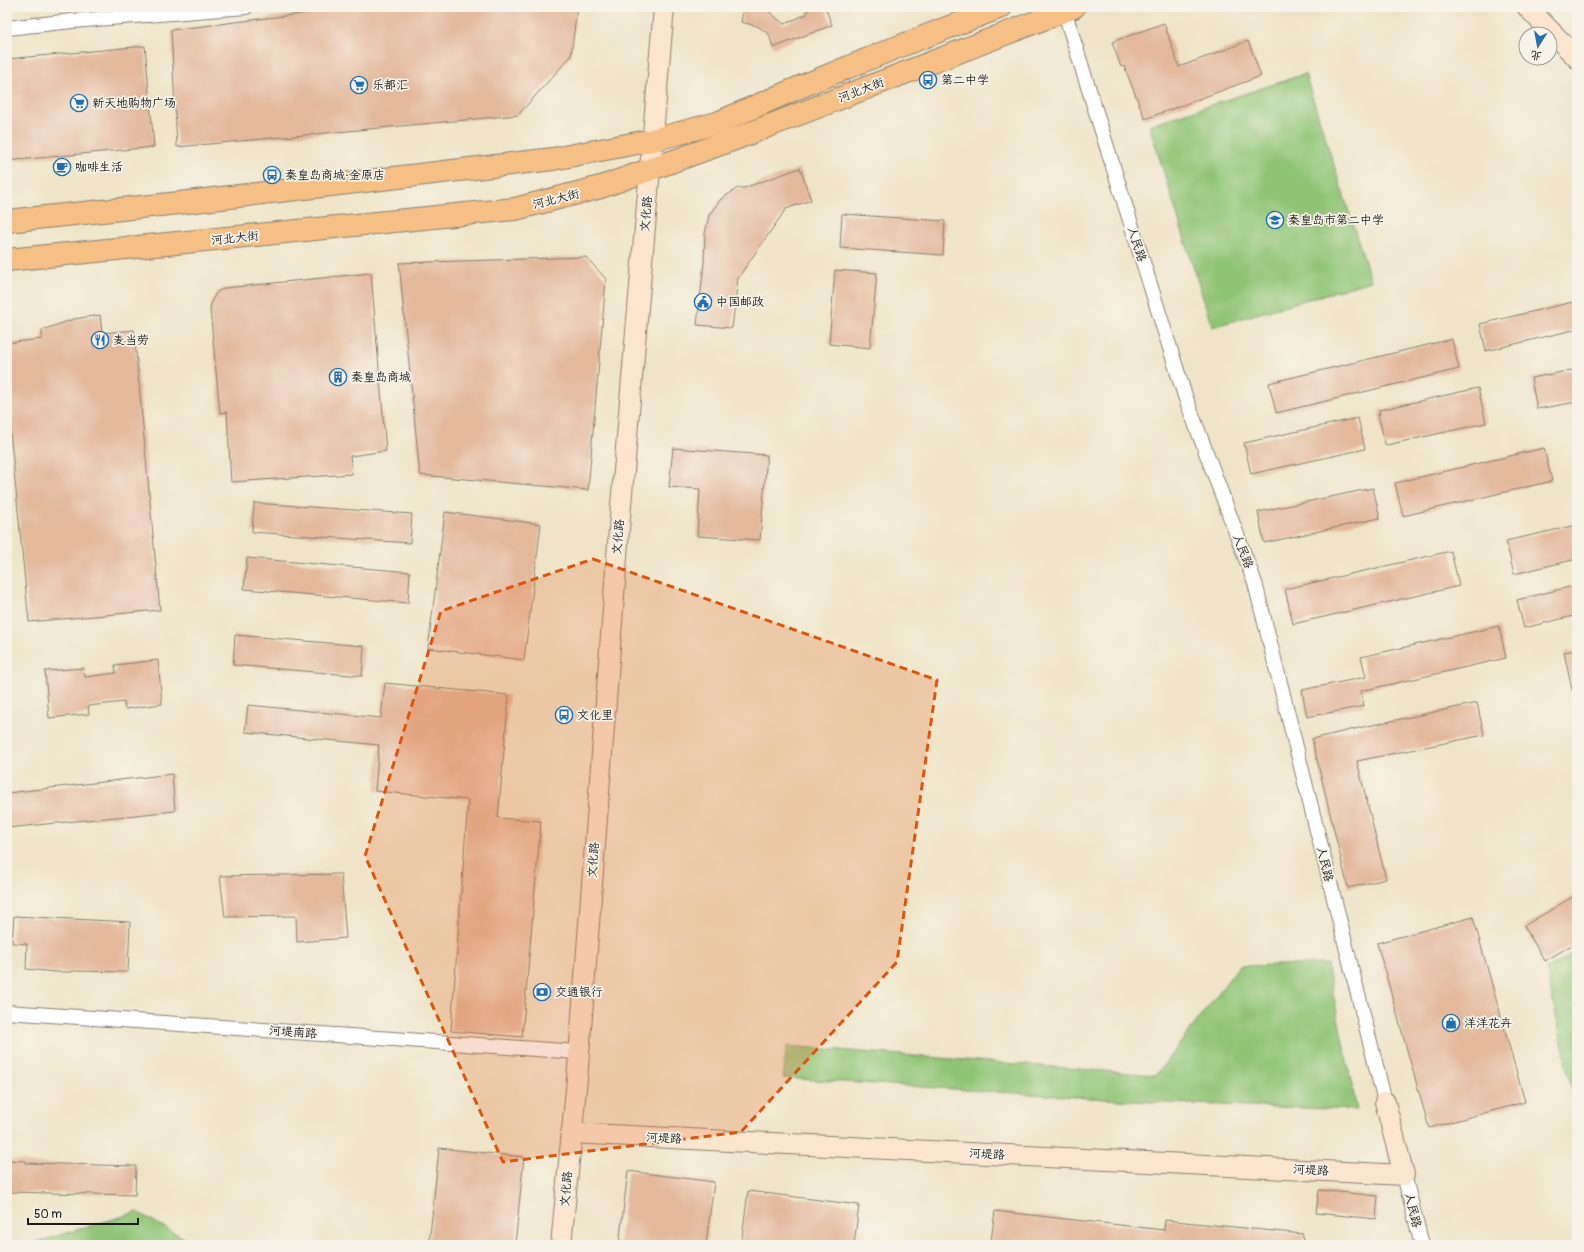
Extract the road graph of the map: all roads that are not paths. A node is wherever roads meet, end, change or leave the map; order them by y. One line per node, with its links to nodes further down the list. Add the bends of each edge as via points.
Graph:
1 (246, 7): 6 (street)
2 (664, 7): 8 (main road, 文化路)
3 (1001, 7): 8 (main road, via 717,123)
4 (1527, 7): 7 (main road)
5 (1069, 9): 9 (main road, 河北大街, via 735,139); 14 (street, 人民路, via 1185,396 1255,583)
6 (7, 28)
7 (1577, 58)
8 (653, 140): 9 (main road, 文化路); 10 (main road, via 553,158)
9 (650, 169): 11 (main road, 河北大街, via 601,187 515,209); 13 (main road, 文化路)
10 (7, 221)
11 (7, 260)
12 (7, 1012): 13 (street, 河堤南路)
13 (578, 1060): 15 (main road, 文化路)
14 (1385, 1102): 16 (main road)
15 (571, 1133): 16 (main road, 河堤路); 17 (main road, 文化路)
16 (1404, 1175): 18 (street, 人民路)
17 (561, 1245)
18 (1422, 1245)

